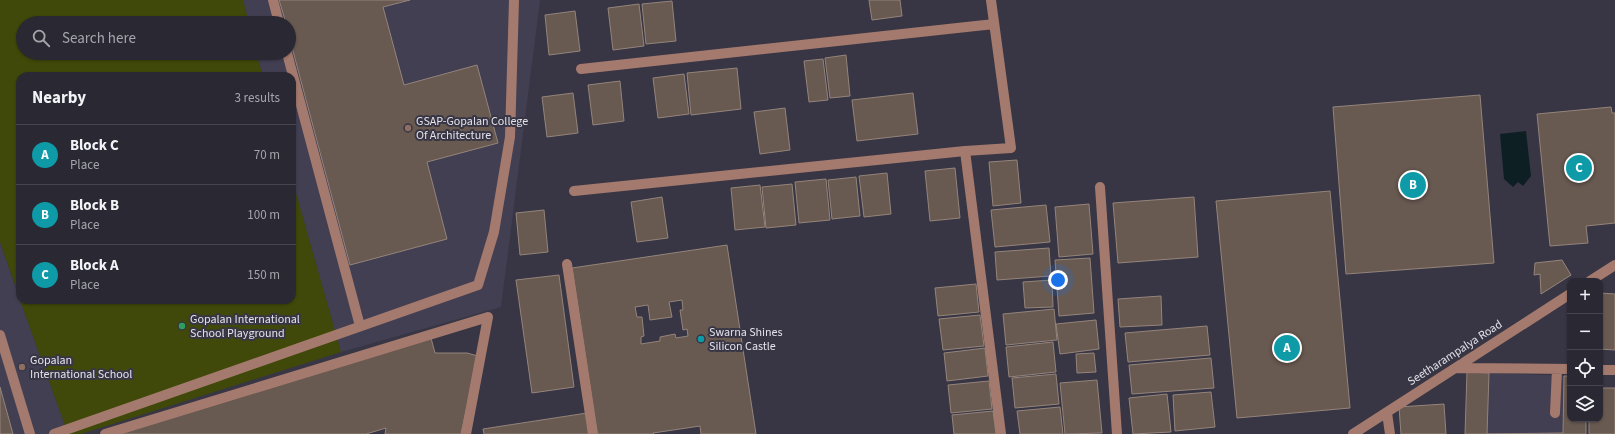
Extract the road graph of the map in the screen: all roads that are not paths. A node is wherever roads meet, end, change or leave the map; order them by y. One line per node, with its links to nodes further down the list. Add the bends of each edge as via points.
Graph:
1 (273, 0): 4 (street)
2 (514, 0): 17 (street, via 510,137 494,232 478,285)
3 (991, 0): 5 (street)
4 (277, 16)
5 (994, 24): 7 (street); 10 (street, via 1011,148)
6 (289, 60): 8 (street)
7 (581, 69)
8 (292, 72)
9 (296, 87): 17 (street)
10 (965, 151): 12 (street); 31 (street)
11 (1100, 187): 32 (street)
12 (574, 191)
13 (567, 264): 30 (street)
14 (1615, 265): 15 (street)
15 (1595, 278)
16 (1567, 296): 19 (street, Seetharampalya Road)
17 (360, 326): 27 (street)
18 (0, 335): 26 (street)
19 (1456, 368): 20 (street); 24 (street, Seetharampalya Road)
20 (1557, 369): 21 (street); 25 (street)
21 (1567, 369)
22 (1603, 370): 23 (street)
23 (1615, 370)
24 (1387, 413): 33 (street, Seetharampalya Road); 34 (street)
25 (1555, 413)
26 (30, 434)
27 (54, 434)
28 (105, 434): 29 (street, via 488,317)
29 (466, 434)
30 (593, 434)
31 (1001, 434)
32 (1117, 434)
33 (1353, 434)
34 (1390, 434)

